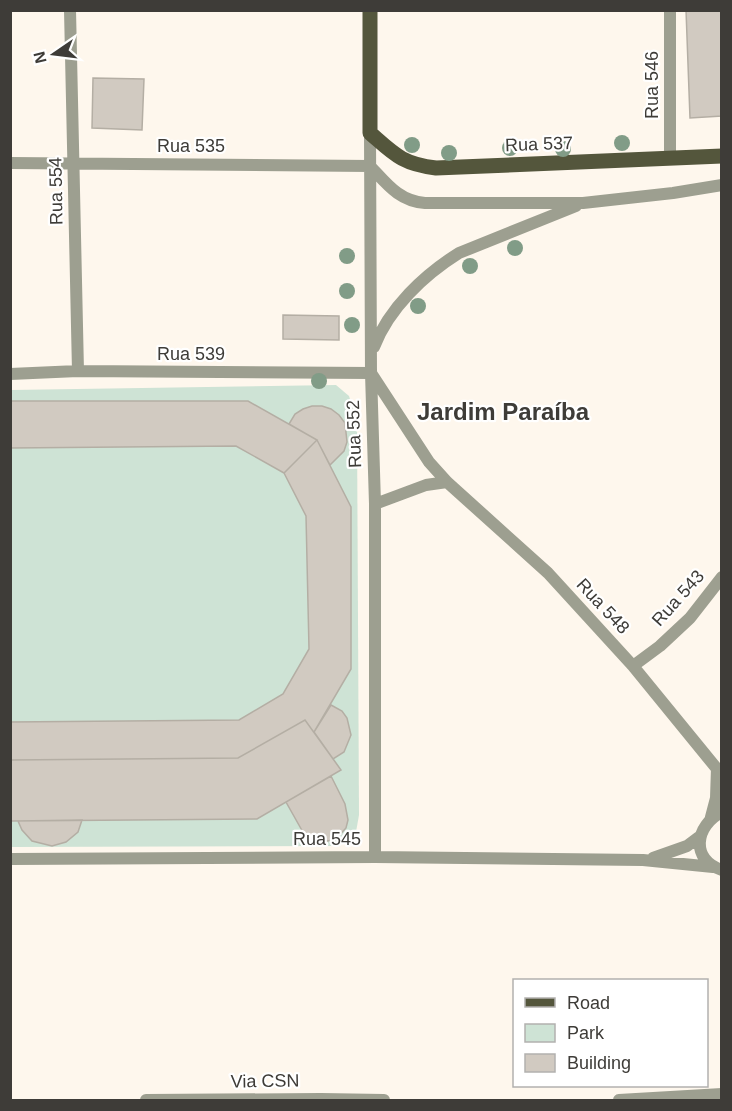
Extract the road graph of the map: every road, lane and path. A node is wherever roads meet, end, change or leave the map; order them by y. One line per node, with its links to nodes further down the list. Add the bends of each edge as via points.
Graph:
1 (70, 10): 8 (street, Rua 554)
2 (370, 10): 4 (main road, Rua 552)
3 (670, 10): 6 (street, Rua 546)
4 (370, 133): 6 (main road, Rua 537, via 400,159 436,168); 9 (street, Rua 552)
5 (722, 156): 6 (main road, Rua 537)
6 (670, 159)
7 (10, 163): 8 (street, Rua 535)
8 (73, 164): 9 (street, Rua 535); 13 (street, Rua 554)
9 (370, 166): 11 (street, via 397,195 416,202); 12 (street, Rua 552)
10 (722, 185): 11 (street)
11 (583, 204): 12 (street, via 459,253 446,262 417,286 390,317)
12 (371, 355): 14 (street, Rua 552)
13 (78, 371): 14 (street, Rua 539); 15 (street, Rua 539)
14 (371, 373): 16 (street, Rua 548); 17 (street, Rua 552)
15 (10, 374)
16 (447, 483): 17 (street, via 426,485); 19 (street, Rua 548, via 548,573)
17 (375, 504): 23 (street, Rua 552)
18 (722, 577): 19 (street, Rua 543, via 690,618)
19 (633, 666): 20 (street, Rua 548)
20 (719, 772): 21 (street, Rua 548)
21 (716, 815): 22 (street)
22 (699, 837): 25 (street, Rua 545, via 687,846); 26 (street, via 705,858)
23 (375, 857): 24 (street, Rua 545); 25 (street, Rua 545)
24 (10, 859)
25 (643, 860): 26 (street, Rua 545)
26 (718, 868)
27 (722, 1094): 30 (street)
28 (146, 1101): 29 (street, Via CSN)
29 (384, 1101)
30 (619, 1101)

